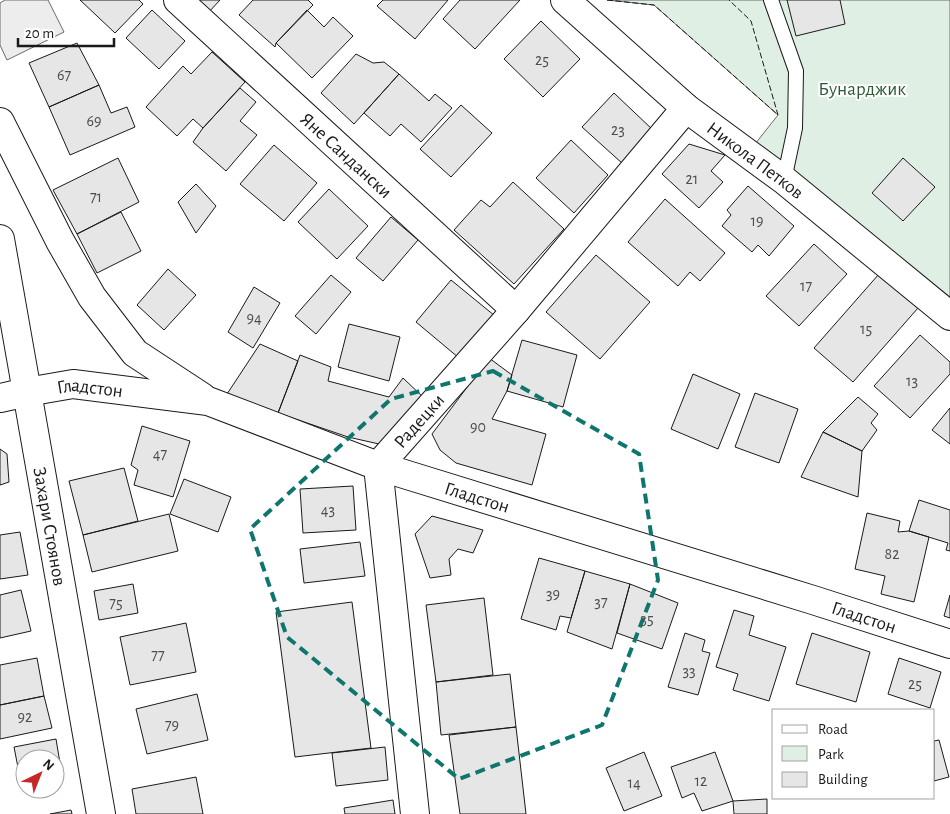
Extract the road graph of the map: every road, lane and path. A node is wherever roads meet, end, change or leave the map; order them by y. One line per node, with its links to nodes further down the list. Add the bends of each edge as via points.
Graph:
1 (178, 0): 8 (street, Яне Сандански)
2 (564, 0): 4 (street, Никола Петков)
3 (771, 0): 6 (lane, via 796,71 795,128)
4 (686, 108): 6 (street, Никола Петков); 8 (street, Радецки)
5 (0, 122): 12 (street, via 92,297 135,353)
6 (784, 180): 9 (street, Никола Петков)
7 (0, 238): 10 (street, Захари Стоянов)
8 (516, 310): 13 (street, Радецки)
9 (950, 316)
10 (27, 392): 11 (street, Гладстон); 12 (street, Гладстон, via 73,384); 15 (street, Захари Стоянов)
11 (0, 398)
12 (208, 401): 13 (street, Гладстон)
13 (378, 466): 14 (street, Гладстон); 16 (street)
14 (950, 644)
15 (101, 814)
16 (414, 814)

